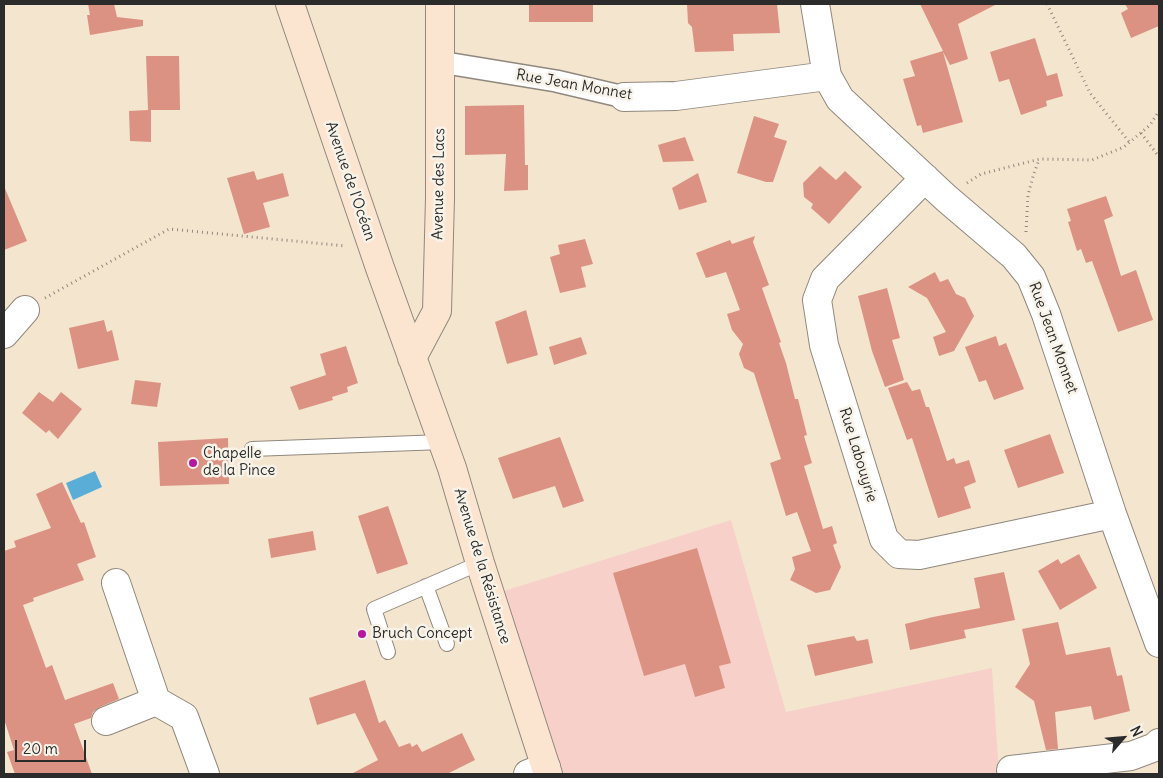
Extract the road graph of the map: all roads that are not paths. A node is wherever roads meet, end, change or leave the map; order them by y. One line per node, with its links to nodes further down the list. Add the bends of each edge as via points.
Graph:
1 (290, 4): 10 (main road, Avenue de l'Océan)
2 (440, 4): 4 (main road, Avenue des Lacs)
3 (815, 4): 5 (street, Rue Jean Monnet)
4 (440, 62): 6 (street, Rue Jean Monnet, via 556,81); 10 (main road, Avenue des Lacs, via 437,311)
5 (827, 76): 6 (street, Rue Jean Monnet, via 676,96); 7 (street, Rue Jean Monnet, via 840,99)
6 (624, 97)
7 (925, 178): 13 (street, Rue Jean Monnet, via 1014,256 1031,277); 13 (street, Rue Labouyrie, via 825,279 817,300 824,345 884,539 899,554 919,555)
8 (25, 310): 9 (street)
9 (4, 334)
10 (412, 358): 11 (main road, Avenue de la Résistance)
11 (444, 442): 12 (lane); 14 (main road, Avenue de la Résistance)
12 (252, 449)
13 (1112, 514): 17 (street, Rue Jean Monnet)
14 (480, 563): 16 (lane); 24 (main road, Avenue de la Résistance)
15 (116, 583): 20 (street)
16 (426, 586): 18 (lane); 19 (lane, via 374,609)
17 (1159, 643)
18 (447, 644)
19 (388, 652)
20 (156, 701): 21 (street); 25 (street, via 184,717)
21 (106, 721)
22 (1159, 744): 23 (street, via 1131,756)
23 (1011, 770)
24 (541, 772)
25 (205, 774)

